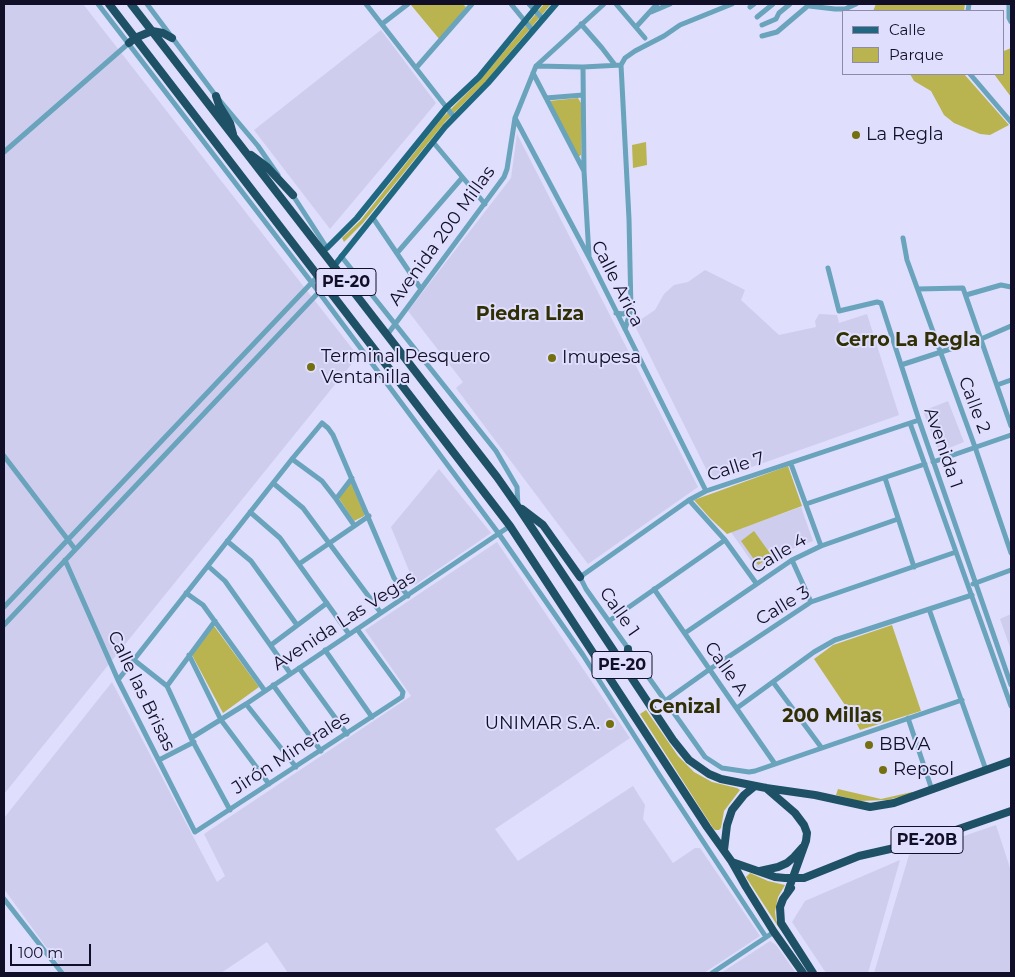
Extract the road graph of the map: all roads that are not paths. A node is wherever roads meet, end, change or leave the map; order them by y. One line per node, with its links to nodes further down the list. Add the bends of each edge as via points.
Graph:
1 (98, 4): 39 (street)
2 (109, 4): 36 (highway, PE-20)
3 (131, 4): 33 (highway, PE-20)
4 (147, 4): 37 (street)
5 (366, 4): 29 (street)
6 (408, 4): 29 (street)
7 (512, 4): 27 (street)
8 (529, 4): 23 (street)
9 (539, 4): 23 (main road)
10 (556, 4): 26 (main road)
11 (604, 4): 30 (street, Avenida 200 Millas)
12 (616, 4): 32 (street)
13 (658, 4): 24 (street)
14 (670, 4): 24 (street)
15 (732, 4): 41 (street, via 680,25 635,51)
16 (773, 4): 25 (street)
17 (790, 4): 31 (street, via 776,19)
18 (856, 4): 22 (street, via 846,9)
19 (1009, 4): 28 (street)
20 (469, 5): 44 (street)
21 (809, 5): 22 (street); 35 (street, via 777,32)
22 (839, 6)
23 (534, 10): 26 (street); 27 (main road)
24 (651, 13): 32 (street)
25 (757, 17)
26 (542, 20): 34 (main road)
27 (525, 21): 34 (street); 50 (main road, via 479,76)
28 (1011, 22)
29 (382, 24): 44 (street)
30 (581, 24): 40 (street); 42 (street, Avenida 200 Millas)
31 (762, 25)
32 (636, 27): 38 (street)
33 (152, 31): 36 (highway); 37 (highway); 54 (highway, PE-20)
34 (533, 31): 51 (main road)
35 (762, 36)
36 (135, 38): 39 (highway); 72 (highway, PE-20)
37 (172, 38): 48 (street)
38 (645, 38)
39 (129, 43): 57 (street); 73 (street)
40 (615, 64): 41 (street); 43 (street)
41 (621, 64): 80 (street)
42 (536, 66): 43 (street); 45 (street, Avenida 200 Millas)
43 (583, 67): 47 (street)
44 (416, 68): 50 (street)
45 (533, 73): 49 (street); 52 (street, Avenida 200 Millas)
46 (971, 75): 53 (street)
47 (583, 95): 49 (street); 58 (street)
48 (216, 96): 54 (highway); 60 (street)
49 (546, 98): 58 (street)
50 (446, 108): 51 (street); 66 (main road, via 356,218)
51 (454, 117): 55 (main road)
52 (515, 118): 61 (street, Avenida 200 Millas, via 507,169); 65 (street, Calle Arica)
53 (1011, 122)
54 (234, 138): 56 (highway, PE-20)
55 (433, 142): 59 (street); 62 (main road)
56 (241, 148): 60 (highway, via 266,167); 70 (highway, PE-20)
57 (4, 152)
58 (584, 171): 63 (street)
59 (462, 178): 61 (street); 67 (street)
60 (293, 195): 66 (street)
61 (485, 204): 76 (street, Avenida 200 Millas)
62 (373, 218): 67 (street); 68 (main road)
63 (588, 238): 65 (street); 69 (street)
64 (903, 238): 77 (street, Calle 2)
65 (580, 241): 69 (street, Calle Arica)
66 (327, 248): 70 (highway)
67 (397, 253): 76 (street)
68 (341, 256): 70 (main road); 82 (street)
69 (590, 259): 81 (street, Calle Arica)
70 (334, 266): 74 (street); 85 (highway, PE-20)
71 (828, 268): 90 (street, Avenida 1, via 839,311 881,303)
72 (319, 275): 73 (street); 74 (highway, PE-20)
73 (312, 283): 78 (street); 87 (street)
74 (326, 284): 78 (street); 115 (highway, PE-20)
75 (1011, 286): 79 (street, via 1000,285)
76 (420, 289): 82 (street, Avenida 200 Millas)
77 (918, 289): 79 (street, via 963,288); 89 (street, Calle 2)
78 (319, 292): 88 (street); 116 (street)
79 (966, 295): 86 (street)
80 (631, 310): 81 (street, via 622,314); 84 (street)
81 (616, 312): 84 (street, Calle Arica)
82 (395, 323): 85 (street, Avenida 200 Millas); 110 (street, via 496,451 517,487)
83 (1011, 326): 86 (street)
84 (625, 330): 106 (street, Calle Arica)
85 (387, 335): 110 (highway, PE-20)
86 (981, 339): 89 (street); 92 (street)
87 (257, 341): 88 (street); 117 (street)
88 (266, 349): 122 (street)
89 (940, 353): 90 (street); 97 (street, Calle 2)
90 (901, 364): 93 (street, Avenida 1)
91 (1011, 380): 92 (street)
92 (997, 385): 95 (street)
93 (919, 420): 94 (street, Calle 7); 100 (street, Avenida 1)
94 (910, 423): 101 (street, Calle 7); 102 (street, Avenida 1)
95 (1011, 426)
96 (1011, 436): 97 (street)
97 (975, 447): 100 (street); 124 (street, Calle 2)
98 (4, 456): 117 (street)
99 (292, 459): 103 (street, via 324,424 333,434); 105 (street); 107 (street, via 322,481)
100 (933, 462): 132 (street, Avenida 1)
101 (791, 464): 106 (street, Calle 7); 109 (street)
102 (925, 464): 104 (street); 123 (street, Avenida 1)
103 (352, 478): 107 (street); 112 (street)
104 (885, 478): 109 (street); 113 (street)
105 (272, 484): 111 (street); 120 (street, via 303,508)
106 (706, 491): 108 (street, Calle 7)
107 (336, 499): 114 (street)
108 (689, 500): 118 (street); 131 (street, Calle 7)
109 (806, 504): 121 (street)
110 (518, 507): 131 (highway, via 543,525); 158 (highway, PE-20)
111 (250, 512): 119 (street); 127 (street, via 280,538)
112 (369, 516): 114 (street); 138 (street, via 394,578)
113 (898, 520): 121 (street, Calle 4); 129 (street)
114 (354, 525): 120 (street)
115 (510, 526): 116 (street, Avenida Las Vegas); 191 (highway, PE-20)
116 (499, 534): 138 (street, Avenida Las Vegas); 199 (street, via 583,654)
117 (67, 538): 122 (street); 141 (street)
118 (725, 540): 133 (street); 135 (street)
119 (227, 541): 128 (street); 147 (street, via 252,561)
120 (329, 542): 127 (street); 143 (street)
121 (821, 546): 126 (street, Calle 4)
122 (75, 549): 125 (street)
123 (956, 552): 129 (street, Calle 3); 134 (street, Avenida 1)
124 (1011, 552)
125 (64, 560): 146 (street); 160 (street, Calle las Brisas)
126 (792, 560): 133 (street, Calle 4); 139 (street)
127 (299, 564): 140 (street)
128 (208, 566): 136 (street); 151 (street, via 225,581)
129 (914, 567): 139 (street, Calle 3)
130 (1011, 570): 132 (street)
131 (580, 577): 145 (street, Calle 1)
132 (976, 583): 134 (street); 163 (street, Avenida 1)
133 (756, 584): 149 (street, Calle 4)
134 (968, 586): 137 (street, Avenida 1)
135 (654, 589): 145 (street); 149 (street, Calle A)
136 (186, 593): 144 (street, via 203,605); 155 (street)
137 (972, 595): 142 (street); 169 (street, Avenida 1)
138 (408, 596): 143 (street, Avenida Las Vegas)
139 (811, 602): 157 (street, Calle 3)
140 (327, 603): 147 (street); 150 (street)
141 (4, 607)
142 (929, 609): 161 (street, via 835,640); 166 (street)
143 (381, 613): 148 (street, Avenida Las Vegas)
144 (215, 621): 154 (street); 165 (street)
145 (609, 621): 152 (street, Calle 1)
146 (4, 625)
147 (297, 625): 151 (street)
148 (357, 629): 150 (street, Avenida Las Vegas); 171 (street, Jirón Minerales, via 404,694)
149 (685, 633): 157 (street, Calle A)
150 (349, 634): 153 (street, Avenida Las Vegas)
151 (271, 644): 159 (street)
152 (628, 649): 158 (highway); 167 (street, Calle 1)
153 (325, 650): 156 (street, Avenida Las Vegas); 171 (street)
154 (189, 656): 164 (street); 173 (street)
155 (134, 660): 160 (street); 164 (street)
156 (299, 668): 159 (street, Avenida Las Vegas); 174 (street)
157 (710, 669): 167 (street, Calle 3); 170 (street, Calle A)
158 (626, 671): 184 (highway, PE-20, via 688,760 721,779)
159 (290, 673): 162 (street, Avenida Las Vegas)
160 (118, 680): 178 (street, Calle las Brisas)
161 (773, 682): 170 (street); 176 (street)
162 (273, 685): 165 (street, Avenida Las Vegas); 177 (street)
163 (1011, 685)
164 (167, 686): 175 (street)
165 (265, 691): 168 (street, Avenida Las Vegas)
166 (962, 700): 172 (street, Calle 1); 182 (street)
167 (666, 701): 180 (street, Calle 1, via 705,757 722,768 749,772)
168 (246, 704): 173 (street, Avenida Las Vegas); 181 (street)
169 (1011, 706)
170 (737, 708): 180 (street, Calle A)
171 (372, 717): 174 (street, Jirón Minerales)
172 (908, 718): 176 (street, Calle 1); 186 (street)
173 (222, 720): 175 (street, Avenida Las Vegas); 183 (street)
174 (347, 734): 177 (street, Jirón Minerales)
175 (192, 740): 178 (street, Avenida Las Vegas); 187 (street)
176 (821, 747): 180 (street, Calle 1)
177 (321, 751): 181 (street, Jirón Minerales)
178 (159, 760): 189 (street, Calle las Brisas)
179 (1011, 761): 182 (highway, PE-20B)
180 (775, 764)
181 (296, 767): 183 (street, Jirón Minerales)
182 (986, 770): 186 (highway, PE-20B)
183 (269, 784): 187 (street, Jirón Minerales)
184 (756, 786): 185 (highway, PE-20); 191 (highway, via 732,810)
185 (766, 788): 186 (highway, PE-20B, via 870,807); 190 (highway, PE-20, via 795,813 804,825)
186 (932, 790)
187 (230, 810): 189 (street, Jirón Minerales)
188 (1011, 811): 195 (highway, PE-20B, via 921,842 859,856)
189 (196, 832)
190 (806, 841): 193 (highway, via 787,863); 194 (highway)
191 (724, 850): 192 (highway, PE-20)
192 (732, 862): 193 (highway); 198 (highway, PE-20)
193 (758, 871): 194 (highway, via 775,877)
194 (793, 878): 195 (highway); 196 (highway)
195 (804, 878): 196 (highway)
196 (788, 891): 203 (highway, via 780,907 781,923)
197 (4, 899): 200 (street)
198 (774, 932): 199 (street); 202 (highway, PE-20)
199 (766, 937): 201 (street)
200 (62, 973)
201 (712, 973)
202 (803, 973)
203 (813, 973)

